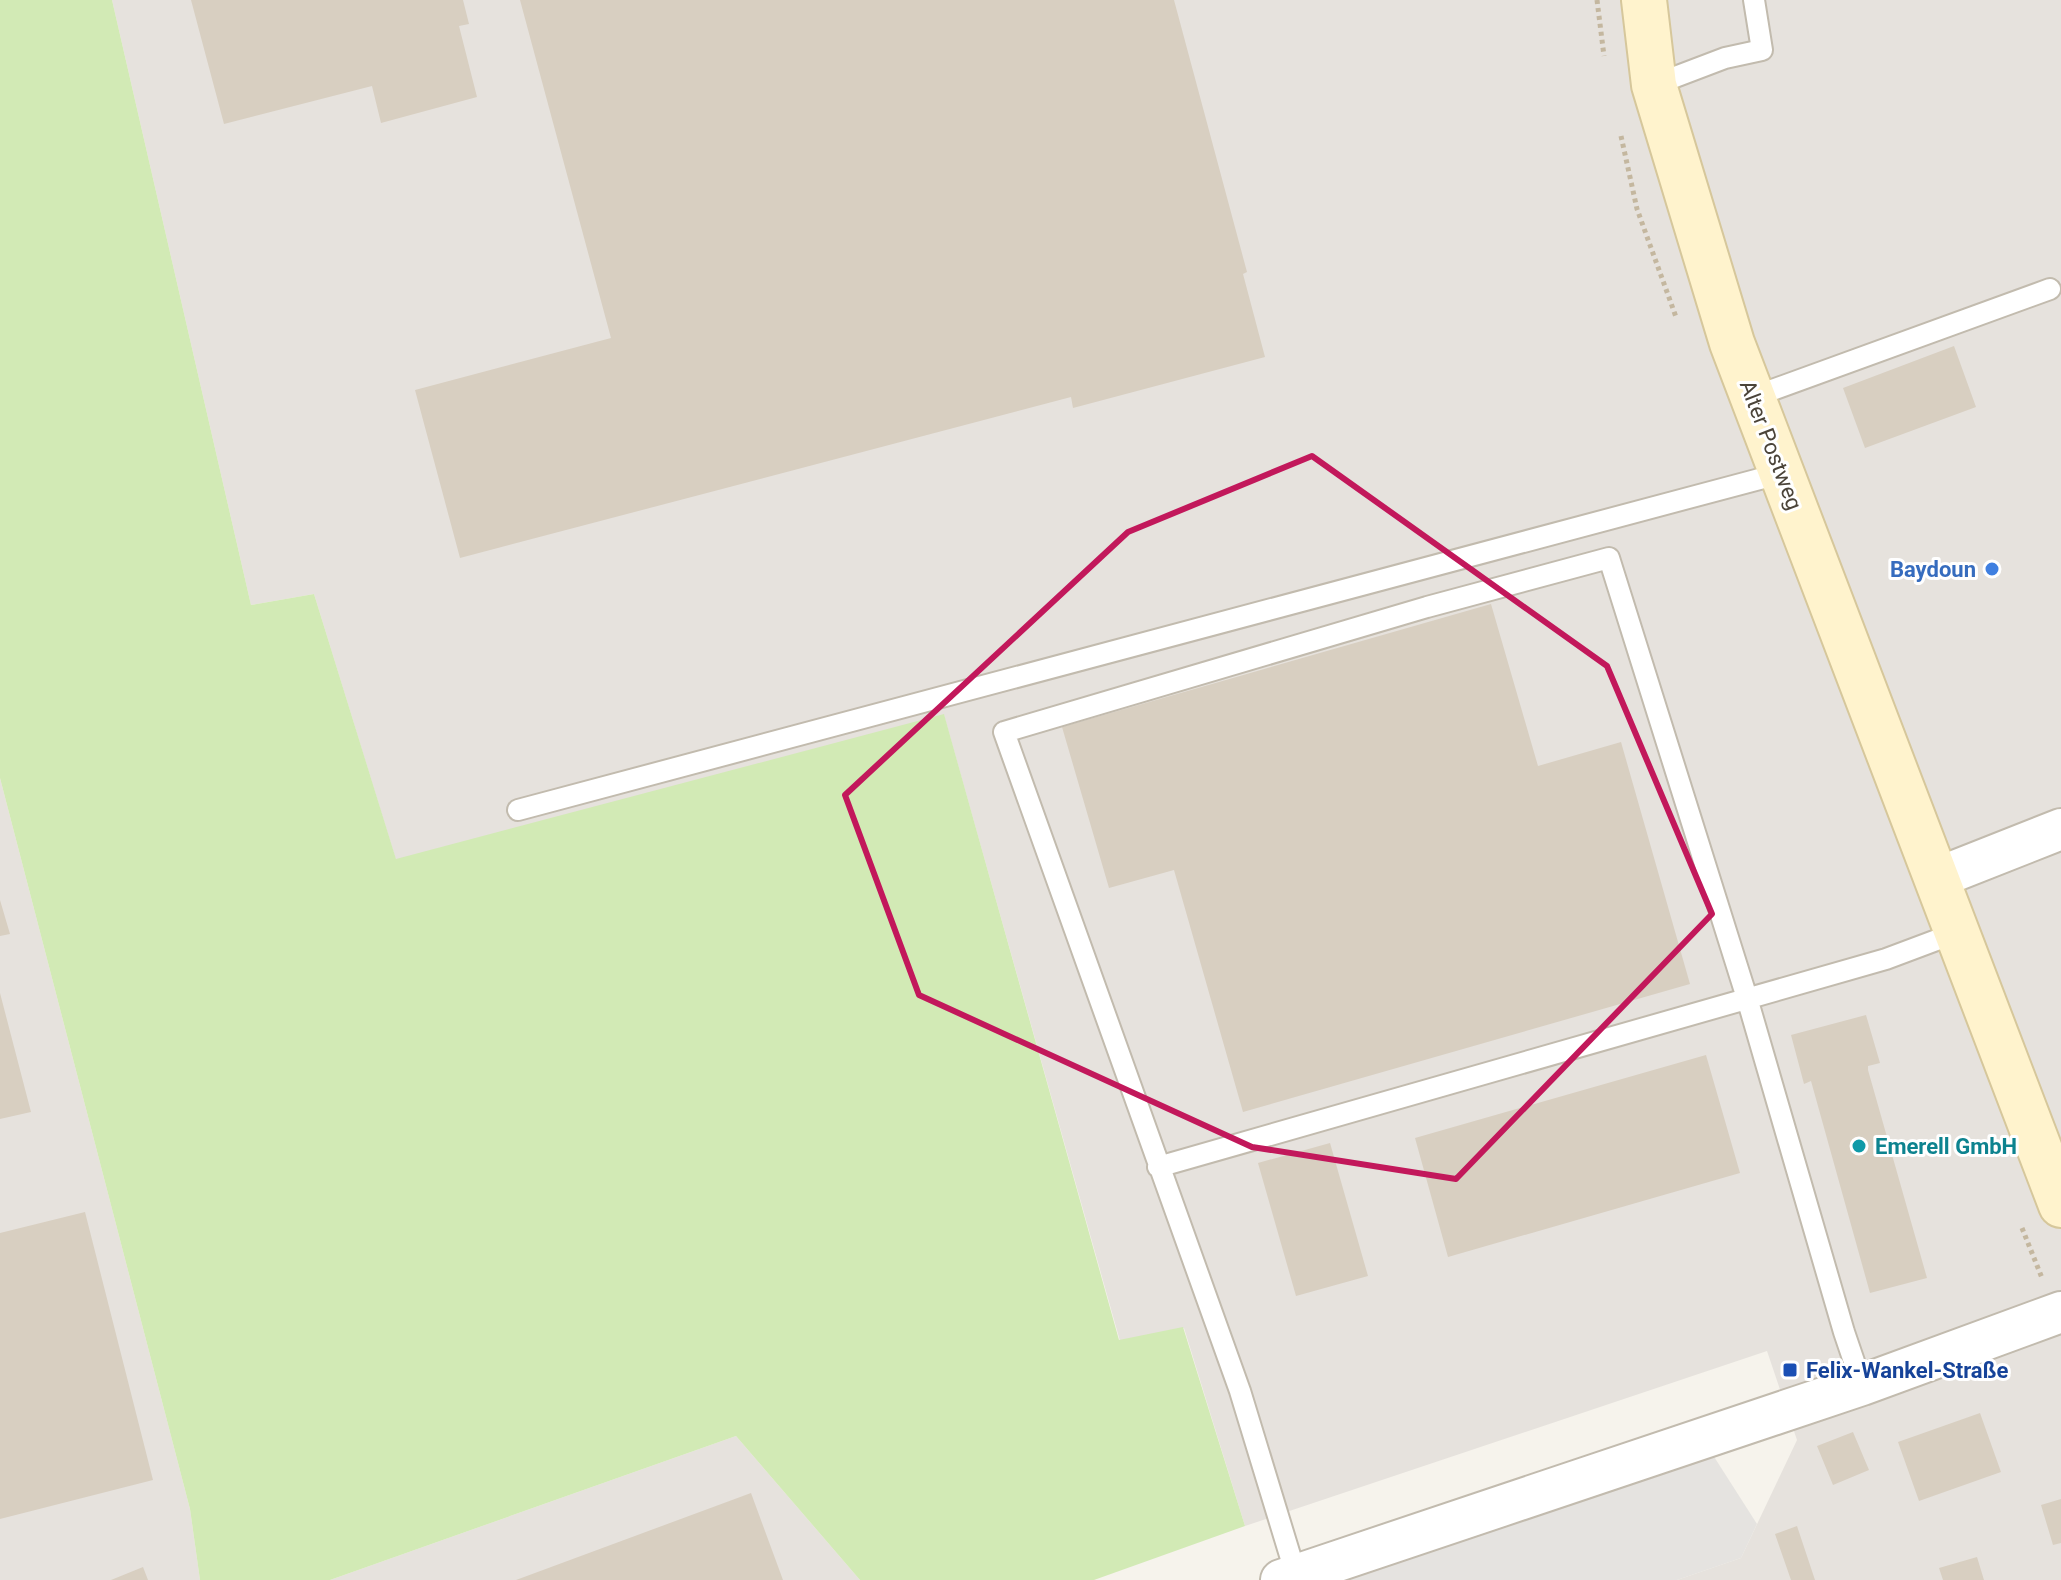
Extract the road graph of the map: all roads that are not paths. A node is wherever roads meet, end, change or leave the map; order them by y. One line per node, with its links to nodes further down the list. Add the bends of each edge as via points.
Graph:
1 (1644, 0): 3 (street, Alter Postweg)
2 (1754, 0): 3 (lane, via 1762,50)
3 (1654, 85): 5 (street, Alter Postweg)
4 (2050, 289): 5 (lane)
5 (1753, 397): 6 (street, Alter Postweg)
6 (1782, 473): 7 (lane); 9 (street, Alter Postweg)
7 (518, 810)
8 (2061, 829): 9 (street)
9 (1937, 878): 10 (street, Alter Postweg)
10 (1958, 932): 11 (lane, via 1886,959); 13 (street, Alter Postweg)
11 (1747, 998): 12 (lane); 12 (lane, via 1609,558 1427,607 1004,732); 15 (lane)
12 (1158, 1167): 16 (lane, via 1240,1391)
13 (2061, 1205)
14 (2061, 1312): 15 (street)
15 (1862, 1385): 16 (street)
16 (1288, 1577)

